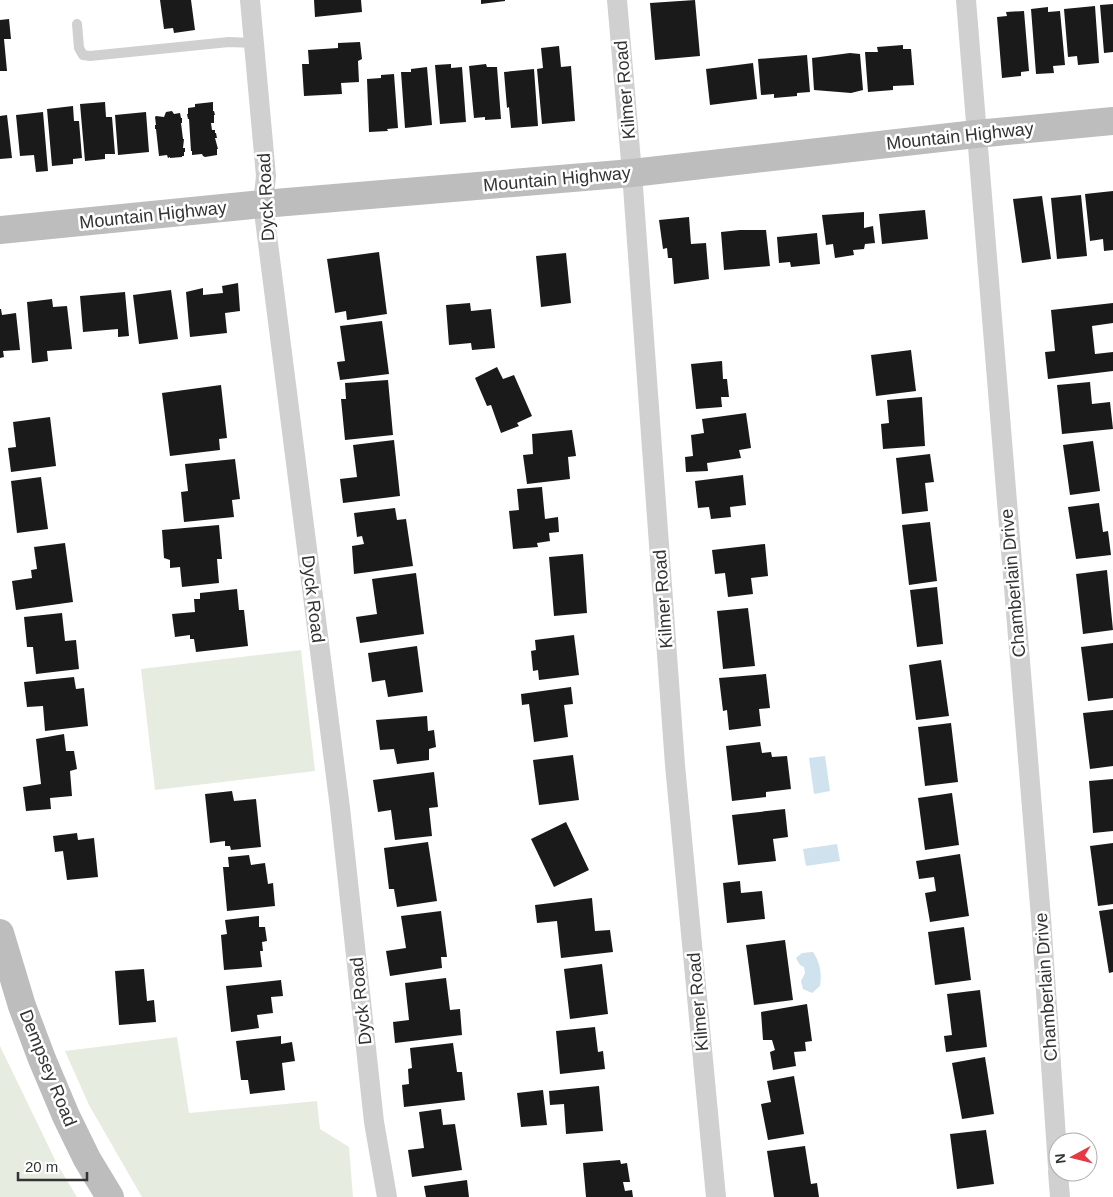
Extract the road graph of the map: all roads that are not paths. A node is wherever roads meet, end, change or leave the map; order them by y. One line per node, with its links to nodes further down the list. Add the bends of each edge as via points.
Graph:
1 (250, 0): 5 (street, Dyck Road)
2 (617, 0): 8 (street, Kilmer Road)
3 (966, 0): 7 (street, Chamberlain Drive)
4 (77, 24): 5 (lane, via 79,48 83,55 90,56 229,42)
5 (254, 43): 9 (street, Dyck Road, via 266,176)
6 (1113, 120): 7 (street, Mountain Highway)
7 (976, 134): 8 (street, Mountain Highway); 12 (street, Chamberlain Drive)
8 (632, 173): 9 (street, Mountain Highway); 16 (street, Kilmer Road, via 675,766)
9 (263, 204): 10 (street, Mountain Highway); 15 (street, Dyck Road, via 340,808 374,1122)
10 (0, 230)
11 (0, 933): 14 (street, Dempsey Road, via 42,1059 87,1159)
12 (1056, 1132)
13 (1059, 1182): 17 (street)
14 (110, 1197)
15 (387, 1197)
16 (716, 1197)
17 (1060, 1197)

